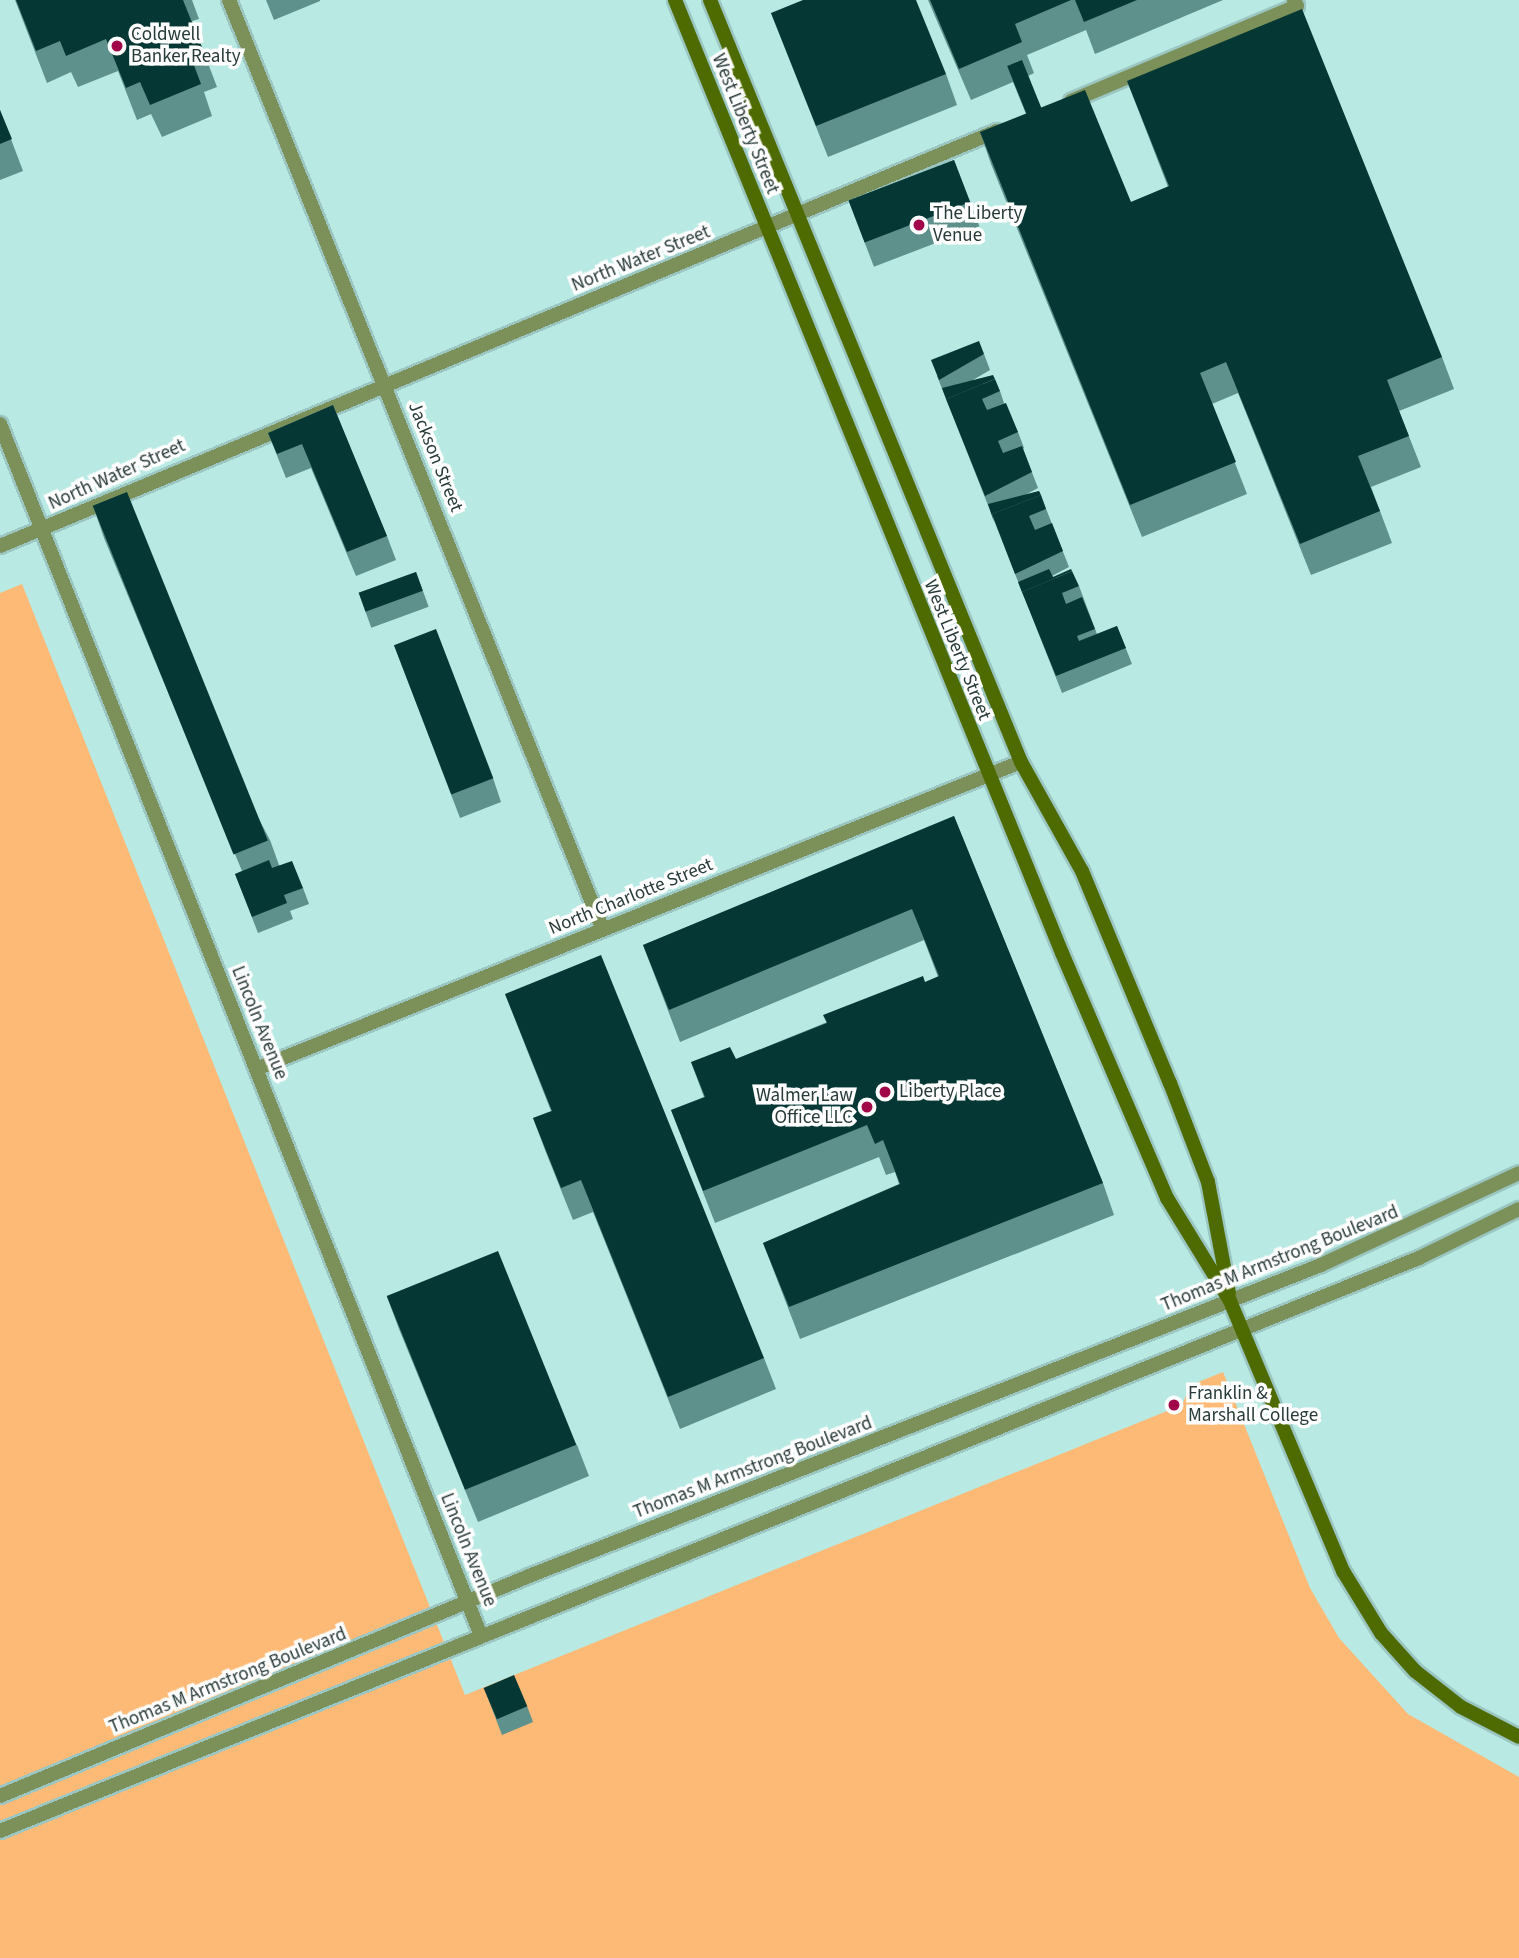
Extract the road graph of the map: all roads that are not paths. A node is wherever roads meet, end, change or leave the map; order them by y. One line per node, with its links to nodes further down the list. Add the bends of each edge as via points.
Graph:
1 (229, 0): 9 (street, Jackson Street)
2 (675, 0): 8 (main road, West Liberty Street)
3 (710, 0): 7 (main road, West Liberty Street)
4 (1296, 3): 5 (street)
5 (1053, 108)
6 (1015, 124): 7 (street, North Water Street)
7 (797, 216): 8 (street, North Water Street); 13 (main road, West Liberty Street)
8 (766, 228): 9 (street, North Water Street); 14 (main road, West Liberty Street)
9 (385, 384): 11 (street, North Water Street); 15 (street, Jackson Street)
10 (0, 424): 11 (street, Lincoln Avenue)
11 (43, 529): 12 (street, North Water Street); 16 (street, Lincoln Avenue)
12 (0, 546)
13 (1021, 762): 14 (street, North Charlotte Street); 19 (main road, West Liberty Street, via 1082,871 1209,1181)
14 (987, 775): 15 (street, North Charlotte Street); 19 (main road, West Liberty Street, via 1167,1198)
15 (603, 930): 16 (street, North Charlotte Street)
16 (256, 1069): 21 (street, Lincoln Avenue)
17 (1519, 1173): 19 (street, Thomas M Armstrong Boulevard)
18 (1519, 1209): 20 (street, via 1419,1258)
19 (1230, 1301): 20 (main road, West Liberty Street); 21 (street, Thomas M Armstrong Boulevard)
20 (1241, 1329): 22 (street); 23 (main road, West Liberty Street, via 1343,1571 1381,1633 1461,1707)
21 (468, 1602): 22 (street, Lincoln Avenue); 24 (street, Thomas M Armstrong Boulevard)
22 (481, 1636): 25 (street)
23 (1519, 1737)
24 (0, 1796)
25 (0, 1830)

